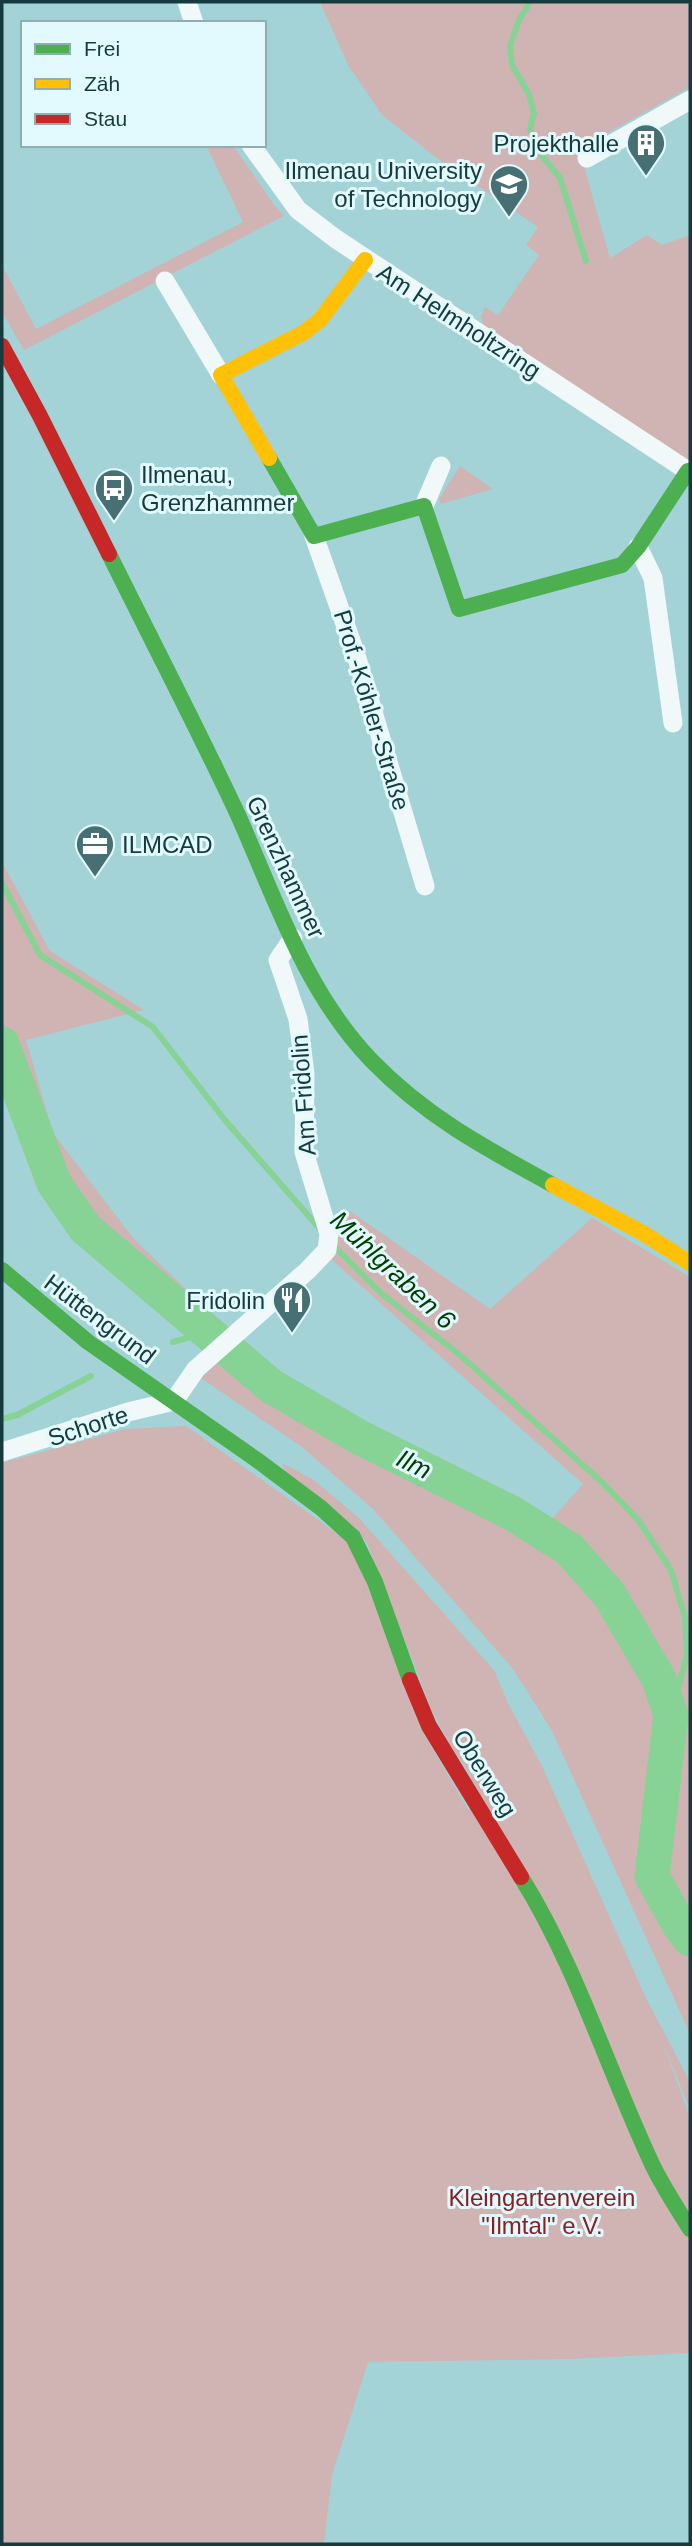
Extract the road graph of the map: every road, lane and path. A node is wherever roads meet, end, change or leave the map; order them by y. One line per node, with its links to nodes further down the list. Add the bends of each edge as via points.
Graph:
1 (187, 2): 2 (street)
2 (193, 21)
3 (690, 100): 5 (street)
4 (252, 147): 6 (street, Am Helmholtzring, via 298,210)
5 (587, 158)
6 (365, 260): 9 (street, via 320,320); 11 (street, Am Helmholtzring)
7 (165, 281): 9 (street, Prof.-Köhler-Straße)
8 (2, 346): 17 (street, Grenzhammer, via 237,814)
9 (220, 375): 13 (street, Prof.-Köhler-Straße)
10 (441, 466): 12 (street)
11 (689, 471): 14 (street)
12 (424, 506): 13 (street); 14 (street, via 459,609 622,565)
13 (314, 536): 16 (street, Prof.-Köhler-Straße, via 356,655)
14 (638, 547): 15 (street, via 653,578)
15 (673, 723)
16 (425, 886)
17 (293, 938): 18 (street, Grenzhammer, via 325,999 361,1050 445,1124); 20 (street, Am Fridolin, via 278,960 298,1019 306,1106 304,1152 328,1242 307,1271 196,1369)
18 (690, 1263)
19 (2, 1270): 20 (street, Hüttengrund, via 88,1342)
20 (174, 1401): 21 (street, Schorte); 22 (street, Oberweg, via 321,1508 353,1537 375,1582 429,1726 547,1919 653,2166)
21 (2, 1452)
22 (690, 2229)

